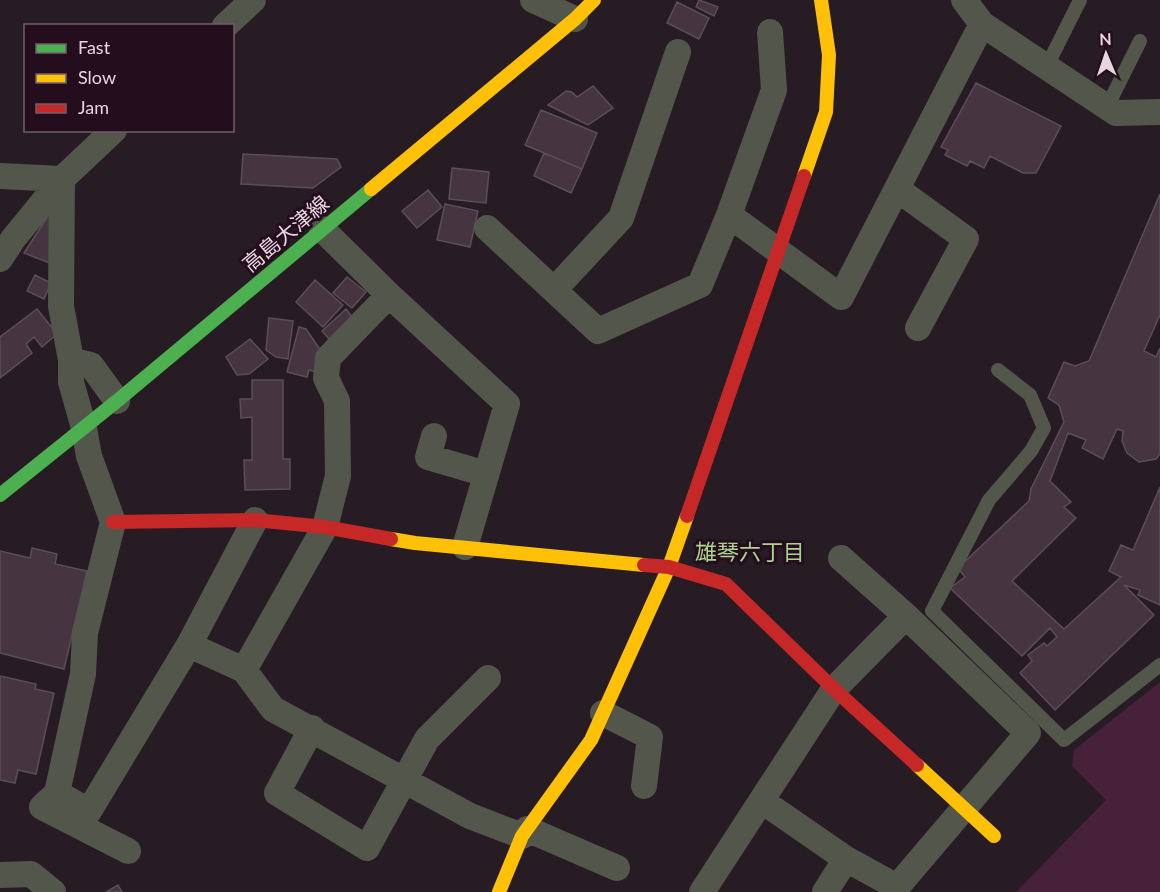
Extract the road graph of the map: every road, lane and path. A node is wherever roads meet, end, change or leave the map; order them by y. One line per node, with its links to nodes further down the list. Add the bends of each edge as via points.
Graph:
1 (253, 0): 8 (street)
2 (533, 0): 7 (street)
3 (594, 0): 7 (street, 高島大津線)
4 (821, 0): 23 (street, via 829,55 826,112)
5 (964, 0): 9 (street)
6 (1080, 0): 13 (lane)
7 (575, 19): 22 (street, 高島大津線)
8 (227, 24)
9 (982, 24): 13 (street); 19 (street)
10 (770, 32): 20 (street, via 774,90)
11 (1140, 40): 14 (lane)
12 (678, 52): 25 (street, via 621,218)
13 (1047, 66): 14 (street)
14 (1107, 107): 15 (street, via 1116,113)
15 (1160, 112)
16 (112, 132): 18 (street)
17 (0, 176): 18 (street)
18 (62, 179): 24 (street); 28 (street, via 61,306)
19 (897, 189): 23 (street, via 841,297); 27 (street, via 966,239)
20 (729, 215): 23 (street); 25 (street, via 700,285 598,331)
21 (488, 228): 25 (street)
22 (322, 229): 26 (street); 30 (street, 高島大津線)
23 (778, 252): 40 (street)
24 (0, 259)
25 (554, 290)
26 (389, 295): 33 (street, via 507,404); 37 (street, via 328,357 326,378 337,401 338,476)
27 (918, 328)
28 (71, 360): 30 (street, via 91,365); 31 (street, via 70,382)
29 (998, 370): 43 (lane, via 1030,395 1044,428 1031,451 988,500 932,611 1064,740)
30 (117, 401): 31 (street, 高島大津線)
31 (84, 428): 34 (street, 高島大津線); 36 (street, via 89,456)
32 (434, 436): 33 (street, via 428,457)
33 (486, 474): 38 (street)
34 (0, 495)
35 (255, 520): 36 (street); 37 (street); 42 (street)
36 (113, 522): 51 (street, via 85,633 83,674)
37 (325, 527): 38 (street, via 415,543); 44 (street)
38 (465, 547): 40 (street)
39 (842, 558): 41 (street)
40 (669, 567): 46 (street, via 726,584); 47 (street)
41 (906, 616): 46 (street); 53 (street, via 1028,733)
42 (189, 645): 44 (street); 51 (street, via 89,811)
43 (1160, 665)
44 (244, 670): 48 (street, via 273,708)
45 (488, 678): 49 (street, via 427,739)
46 (834, 689): 52 (street); 53 (street)
47 (603, 713): 50 (street, via 650,737); 54 (street, via 591,740)
48 (312, 728): 49 (street); 49 (street, via 277,793 367,848)
49 (406, 782): 54 (street, via 470,816)
50 (644, 786)
51 (57, 793): 56 (street, via 42,807)
52 (762, 801): 57 (street); 62 (street)
53 (964, 809): 55 (street); 57 (street, via 897,887)
54 (525, 833): 58 (street); 61 (street)
55 (994, 836)
56 (128, 851)
57 (846, 859): 63 (street)
58 (617, 868)
59 (0, 875): 60 (street, via 31,874)
60 (52, 892)
61 (499, 892)
62 (702, 892)
63 (825, 892)

